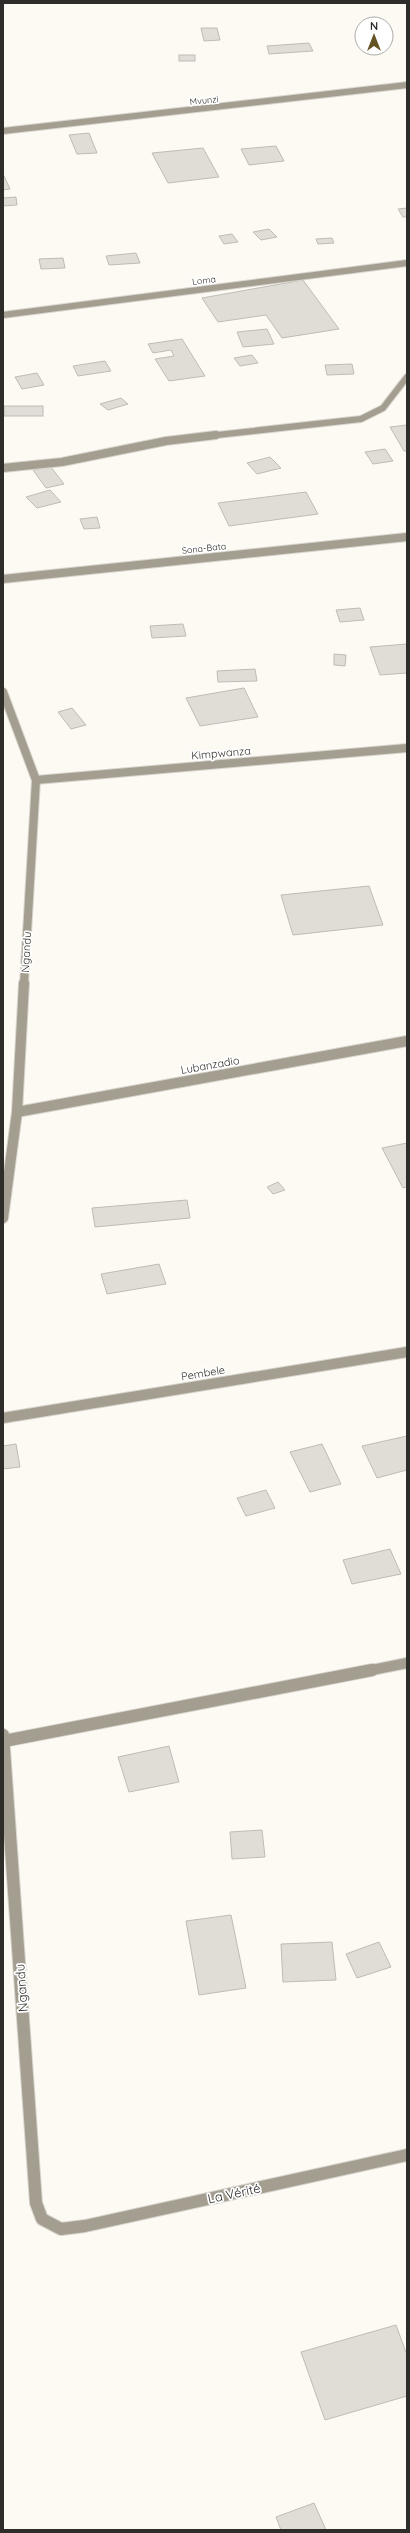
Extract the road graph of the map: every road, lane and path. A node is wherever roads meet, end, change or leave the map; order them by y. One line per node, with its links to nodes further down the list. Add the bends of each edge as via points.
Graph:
1 (407, 85): 2 (street, Mvunzi)
2 (3, 131)
3 (407, 263): 4 (street, Loma)
4 (3, 315)
5 (407, 378): 6 (street, via 376,416 166,441 76,460)
6 (3, 468)
7 (407, 537): 8 (street, Sona-Bata)
8 (3, 579)
9 (3, 692): 11 (street, Ngandu)
10 (407, 748): 11 (street, Kimpwanza)
11 (36, 780): 13 (street, Ngandu)
12 (407, 1041): 13 (street, Lubanzadio)
13 (17, 1112): 14 (street, Ngandu)
14 (3, 1218)
15 (407, 1352): 16 (street, Pembele)
16 (3, 1418)
17 (407, 1663): 19 (street)
18 (3, 1735): 19 (street, Ngandu)
19 (4, 1741): 21 (street, Ngandu, via 36,2202 42,2219)
20 (407, 2155): 21 (street, La Vérité, via 85,2226)
21 (61, 2229)

